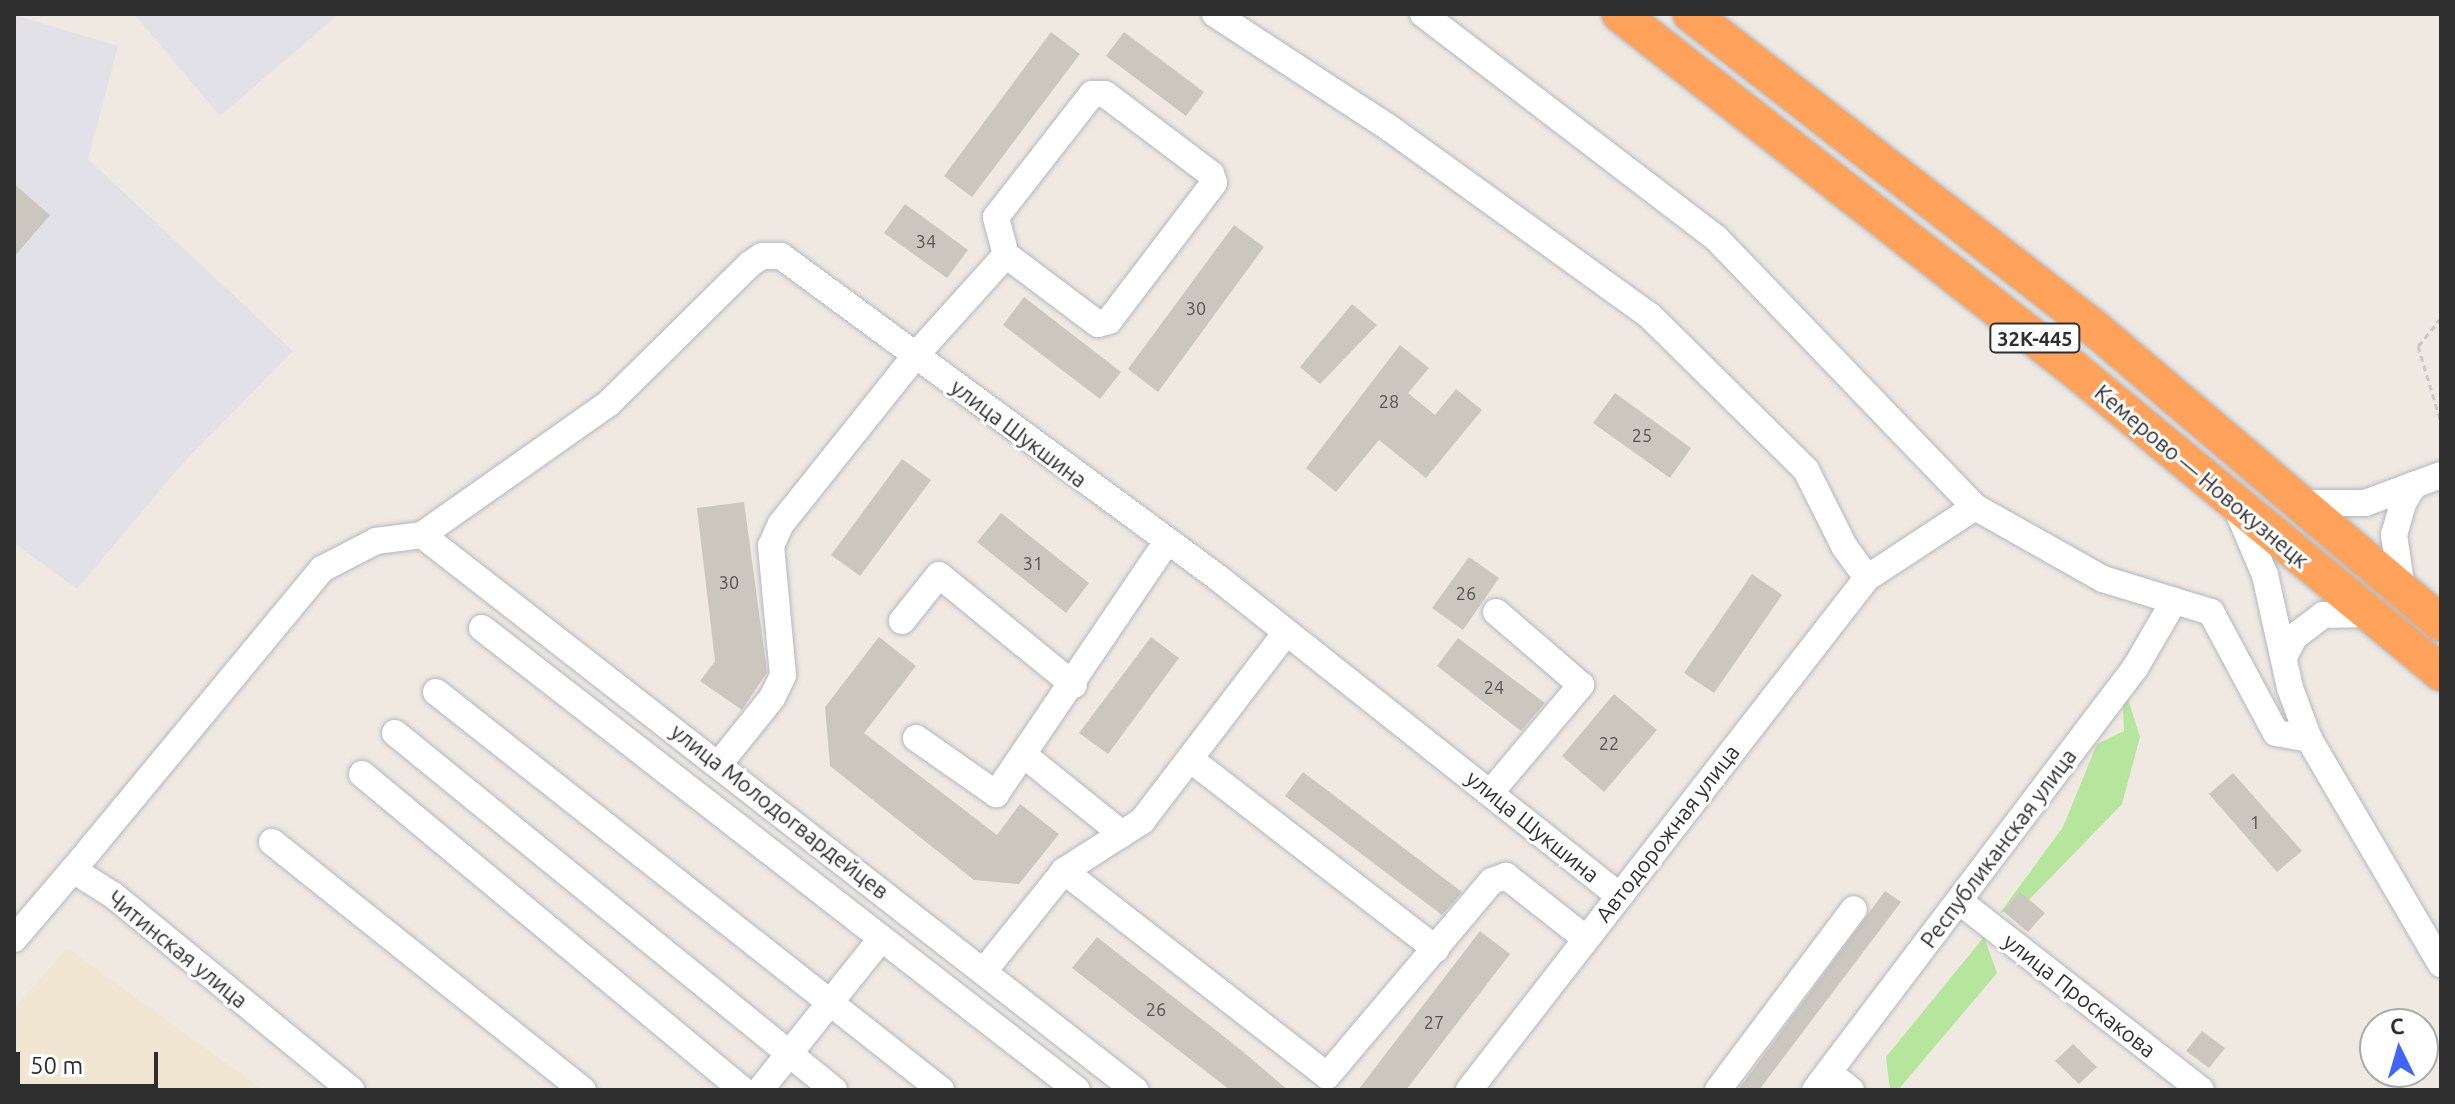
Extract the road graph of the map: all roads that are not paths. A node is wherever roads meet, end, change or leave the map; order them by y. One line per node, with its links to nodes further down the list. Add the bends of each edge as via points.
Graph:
1 (1215, 14): 14 (street, via 1388,127 1650,316 1806,470 1844,546)
2 (1423, 14): 10 (street, via 1716,238)
3 (1620, 14): 11 (highway, Кемерово — Новокузнецк / 32К-445, via 2074,369)
4 (1691, 14): 9 (highway, Кемерово — Новокузнецк / 32К-445, via 2093,327)
5 (1006, 255): 5 (street, via 1098,324 1109,321 1214,183 1211,174 1105,94 1092,94 996,217); 6 (street)
6 (915, 356): 12 (street, улица Шукшина, via 792,261 762,256 609,403); 13 (street, улица Шукшина); 32 (street, via 781,524 771,546 783,675 772,698)
7 (2441, 475): 8 (street)
8 (2415, 484): 9 (street, via 2365,503); 15 (street, via 2394,535)
9 (2301, 503): 15 (highway, Кемерово — Новокузнецк / 32К-445)
10 (1975, 507): 14 (street, Автодорожная улица); 16 (street, via 2103,579)
11 (2236, 507): 18 (highway, Кемерово — Новокузнецк / 32К-445); 23 (street, via 2265,575)
12 (422, 535): 32 (street, улица Молодогвардейцев); 37 (street, via 376,541 322,569)
13 (1166, 543): 22 (street, улица Шукшина); 25 (street)
14 (1867, 578): 39 (street, Автодорожная улица)
15 (2402, 589): 20 (highway, Кемерово — Новокузнецк / 32К-445)
16 (2174, 601): 29 (street, via 2196,604 2222,625 2276,733); 40 (street, Республиканская улица, via 2135,668)
17 (1496, 612): 34 (street, via 1581,685)
18 (2369, 614): 23 (street, via 2323,615 2294,637); 24 (highway, Кемерово — Новокузнецк / 32К-445)
19 (902, 621): 25 (street, via 939,575)
20 (2441, 623)
21 (482, 628): 44 (street)
22 (1285, 634): 31 (street); 34 (street, улица Шукшина)
23 (2284, 657): 29 (street)
24 (2441, 673)
25 (1074, 685): 30 (street)
26 (436, 692): 48 (street)
27 (395, 733): 49 (street)
28 (916, 738): 30 (street, via 996,794)
29 (2309, 739): 46 (street)
30 (1024, 755): 35 (street)
31 (1190, 759): 35 (street, via 1142,821); 45 (street)
32 (719, 764): 47 (street, улица Молодогвардейцев)
33 (362, 774): 53 (street)
34 (1491, 792): 39 (street, улица Шукшина)
35 (1122, 834): 38 (street)
36 (272, 842): 52 (street)
37 (73, 870): 43 (street); 51 (street, Читинская улица, via 113,895)
38 (1064, 871): 45 (street, via 1327,1076); 47 (street)
39 (1617, 894): 42 (street, Автодорожная улица)
40 (1959, 901): 50 (street, Республиканская улица); 62 (street, улица Проскакова)
41 (1854, 909): 60 (street)
42 (1585, 938): 45 (street, via 1506,876 1492,881); 59 (street, Автодорожная улица)
43 (14, 939)
44 (880, 940): 48 (street); 57 (street)
45 (1436, 949)
46 (2441, 964)
47 (984, 971): 58 (street, улица Молодогвардейцев)
48 (831, 1006): 49 (street); 56 (street)
49 (789, 1054): 54 (street); 55 (street)
50 (1822, 1081): 61 (street)
51 (342, 1087)
52 (583, 1090)
53 (742, 1090)
54 (760, 1090)
55 (834, 1090)
56 (941, 1090)
57 (1077, 1090)
58 (1135, 1090)
59 (1469, 1090)
60 (1718, 1090)
61 (1851, 1090)
62 (2201, 1090)

